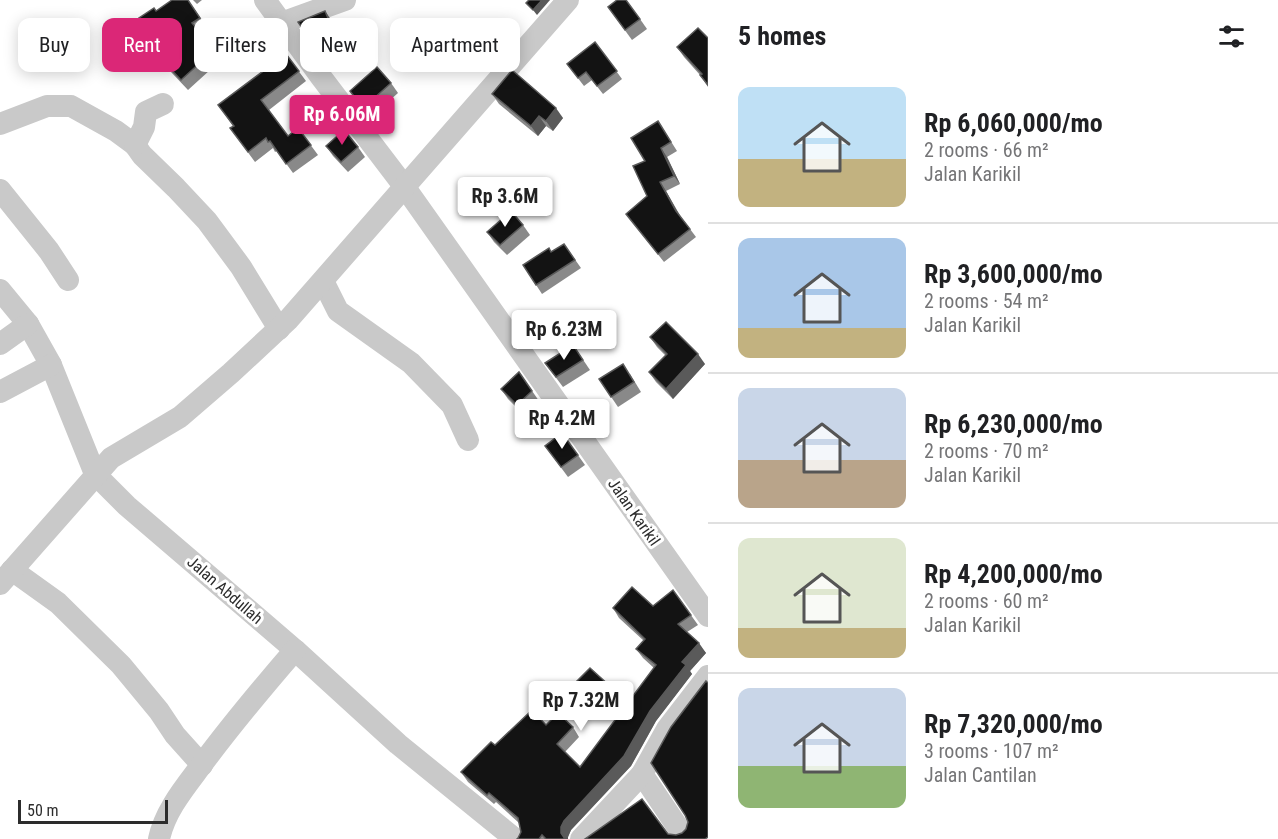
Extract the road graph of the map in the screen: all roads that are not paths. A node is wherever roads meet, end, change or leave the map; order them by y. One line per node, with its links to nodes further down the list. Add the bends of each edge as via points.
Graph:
1 (265, 0): 4 (street, Jalan Karikil)
2 (345, 0): 5 (street)
3 (568, 0): 10 (street)
4 (278, 18)
5 (288, 20)
6 (288, 32): 10 (street, Jalan Karikil)
7 (163, 104): 9 (street, via 146,112)
8 (0, 124): 9 (street, via 47,106 71,106)
9 (135, 145): 16 (street, via 207,221)
10 (404, 186): 13 (street); 23 (street, Jalan Karikil)
11 (0, 190): 12 (street)
12 (68, 280)
13 (323, 281): 16 (street); 20 (street, via 338,311 411,363 452,405)
14 (0, 290): 15 (street, Jalan Abdullah)
15 (28, 324): 17 (street); 18 (street, Jalan Abdullah)
16 (279, 329): 21 (street, via 180,417 111,458)
17 (0, 344)
18 (51, 365): 19 (street); 21 (street, Jalan Abdullah)
19 (0, 392)
20 (468, 440)
21 (95, 474): 22 (street); 24 (street, Jalan Abdullah)
22 (6, 577): 26 (street, via 58,603 121,666)
23 (708, 616)
24 (295, 650): 26 (street); 30 (street, Jalan Abdullah, via 398,744)
25 (708, 676): 27 (street, via 667,729)
26 (202, 765): 29 (street, via 172,806)
27 (642, 774): 28 (street); 31 (street)
28 (681, 832)
29 (159, 839)
30 (515, 839)
31 (581, 839)

